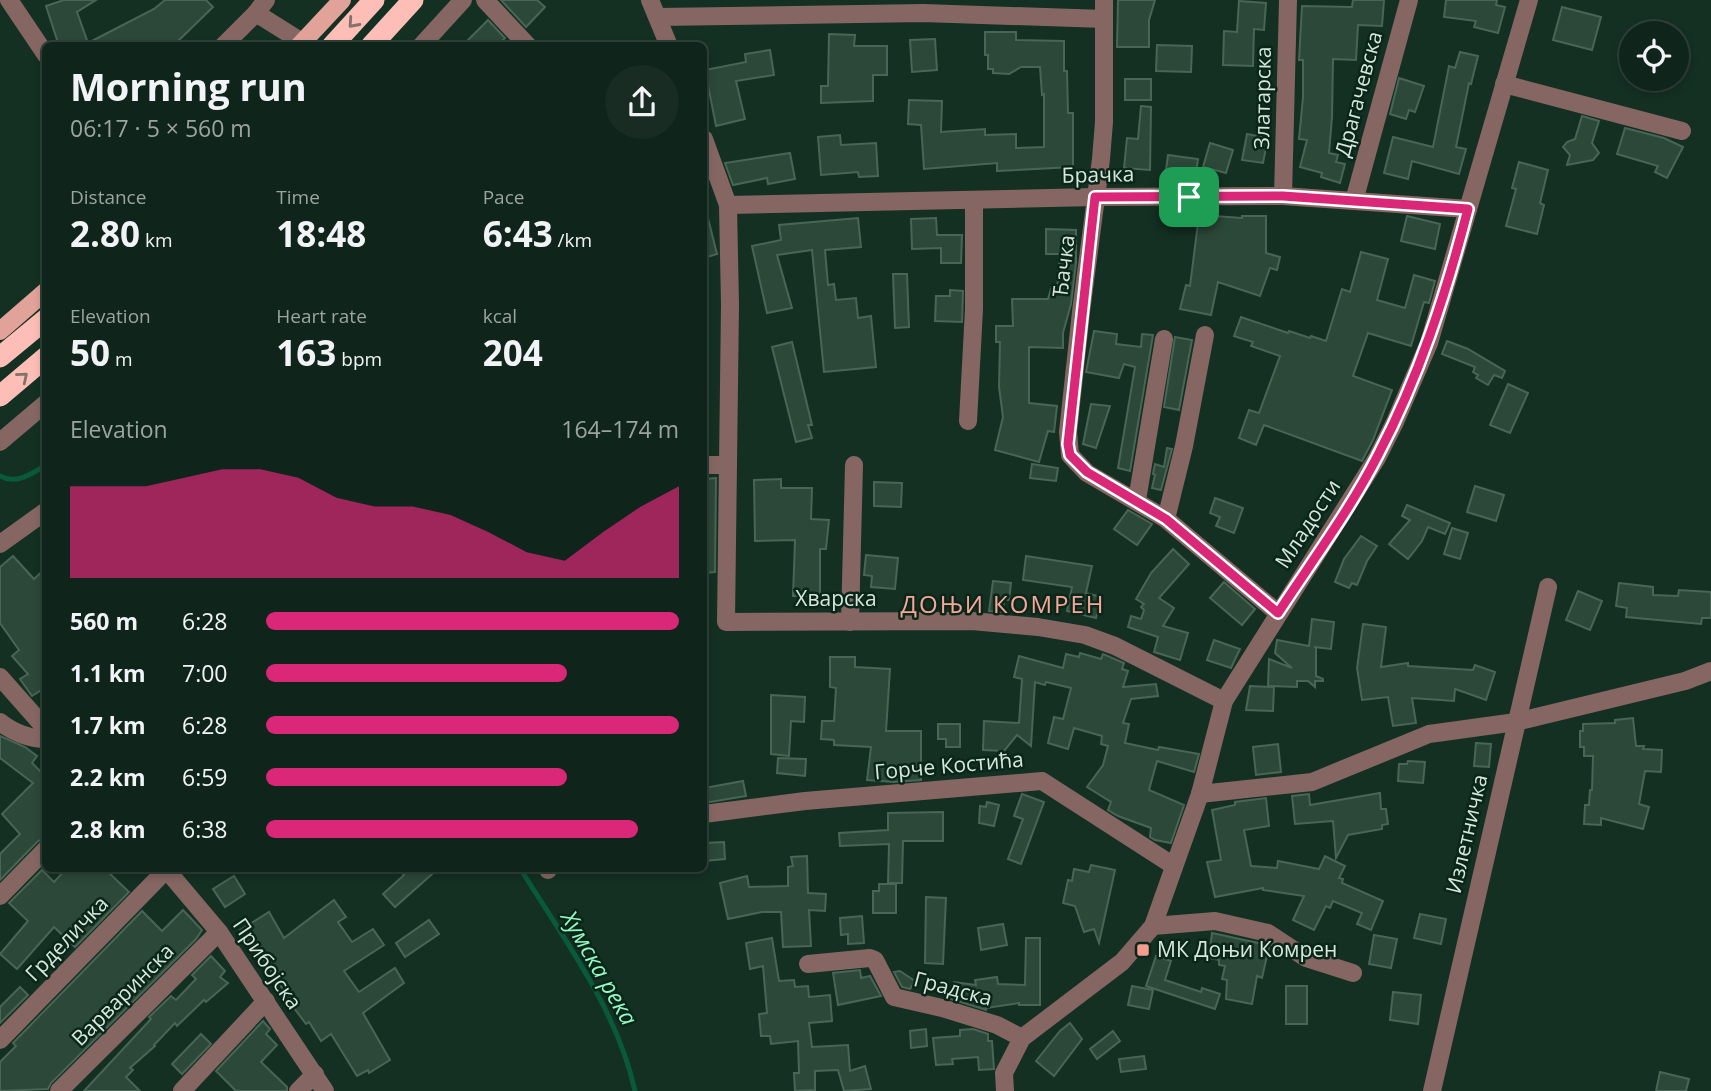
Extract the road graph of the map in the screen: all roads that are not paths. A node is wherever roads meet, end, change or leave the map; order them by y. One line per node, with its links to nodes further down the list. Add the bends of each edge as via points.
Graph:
1 (9, 0): 24 (street)
2 (342, 0): 18 (main road)
3 (374, 0): 19 (highway, one-way to 19)
4 (413, 0): 20 (highway)
5 (463, 0): 21 (street)
6 (485, 0): 22 (street)
7 (650, 0): 14 (street)
8 (1104, 0): 15 (street, Ђачка)
9 (1288, 0): 28 (street, Златарска)
10 (1409, 0): 31 (street, Драгачевска)
11 (1529, 0): 25 (street, Младости)
12 (261, 6): 16 (street); 17 (street)
13 (923, 7): 14 (street); 15 (street)
14 (658, 17): 23 (street)
15 (1104, 19): 29 (street, Ђачка, via 1104,122)
16 (227, 42)
17 (298, 42)
18 (302, 42)
19 (336, 42)
20 (376, 42)
21 (425, 42)
22 (524, 42)
23 (667, 42)
24 (42, 49)
25 (1504, 84): 26 (street); 33 (street, Младости)
26 (1682, 131)
27 (707, 147): 32 (street)
28 (1283, 196): 29 (street, Брачка); 31 (street, Брачка)
29 (1095, 197): 30 (street, Брачка); 48 (street, Ђачка, via 1068,444 1070,455 1087,472)
30 (974, 200): 32 (street, Брачка); 43 (street)
31 (1354, 201): 33 (street, Брачка)
32 (728, 205): 46 (street)
33 (1468, 209): 53 (street, Младости, via 1429,343 1395,422)
34 (42, 294): 36 (main road)
35 (42, 322): 39 (highway)
36 (0, 331)
37 (1205, 335): 50 (street)
38 (1164, 340): 48 (street)
39 (0, 357)
40 (42, 361): 41 (highway, one-way to 40)
41 (0, 396)
42 (42, 405): 44 (street)
43 (968, 421)
44 (0, 442)
45 (707, 465): 46 (street)
46 (728, 465): 54 (street, Хварска, via 726,622)
47 (854, 465): 54 (street)
48 (1137, 500): 50 (street, Ђачка)
49 (42, 514): 51 (street)
50 (1166, 519): 53 (street, Ђачка)
51 (0, 544)
52 (1548, 587): 58 (street, Излетничка)
53 (1278, 613): 57 (street, Младости)
54 (849, 622): 57 (street, Хварска, via 972,621 1085,635)
55 (1711, 671): 58 (street)
56 (0, 677): 59 (street)
57 (1224, 701): 62 (street, Младости)
58 (1516, 722): 62 (street, via 1429,734 1312,782); 82 (street, Излетничка)
59 (42, 724)
60 (1, 725): 61 (street)
61 (42, 739)
62 (1200, 794): 65 (street, Младости)
63 (707, 814): 65 (street, Горче Костића, via 1042,781)
64 (42, 853): 68 (street)
65 (1174, 866): 69 (street, Младости)
66 (162, 872): 75 (street, Грделичка)
67 (168, 872): 70 (street, Прибојска)
68 (0, 896)
69 (1153, 926): 72 (street, via 1215,921 1268,933 1306,958); 74 (street, Младости, via 1122,962)
70 (219, 932): 73 (street, Прибојска); 78 (street, Варваринска)
71 (808, 964): 74 (street, Градска, via 870,958 894,997 998,1024)
72 (1353, 973)
73 (266, 1001): 76 (street, Прибојска); 79 (street)
74 (1022, 1038): 77 (street, Младости)
75 (0, 1040)
76 (315, 1074): 80 (street); 81 (street, Прибојска)
77 (1001, 1089)
78 (59, 1091)
79 (182, 1091)
80 (298, 1091)
81 (325, 1091)
82 (1432, 1091)

